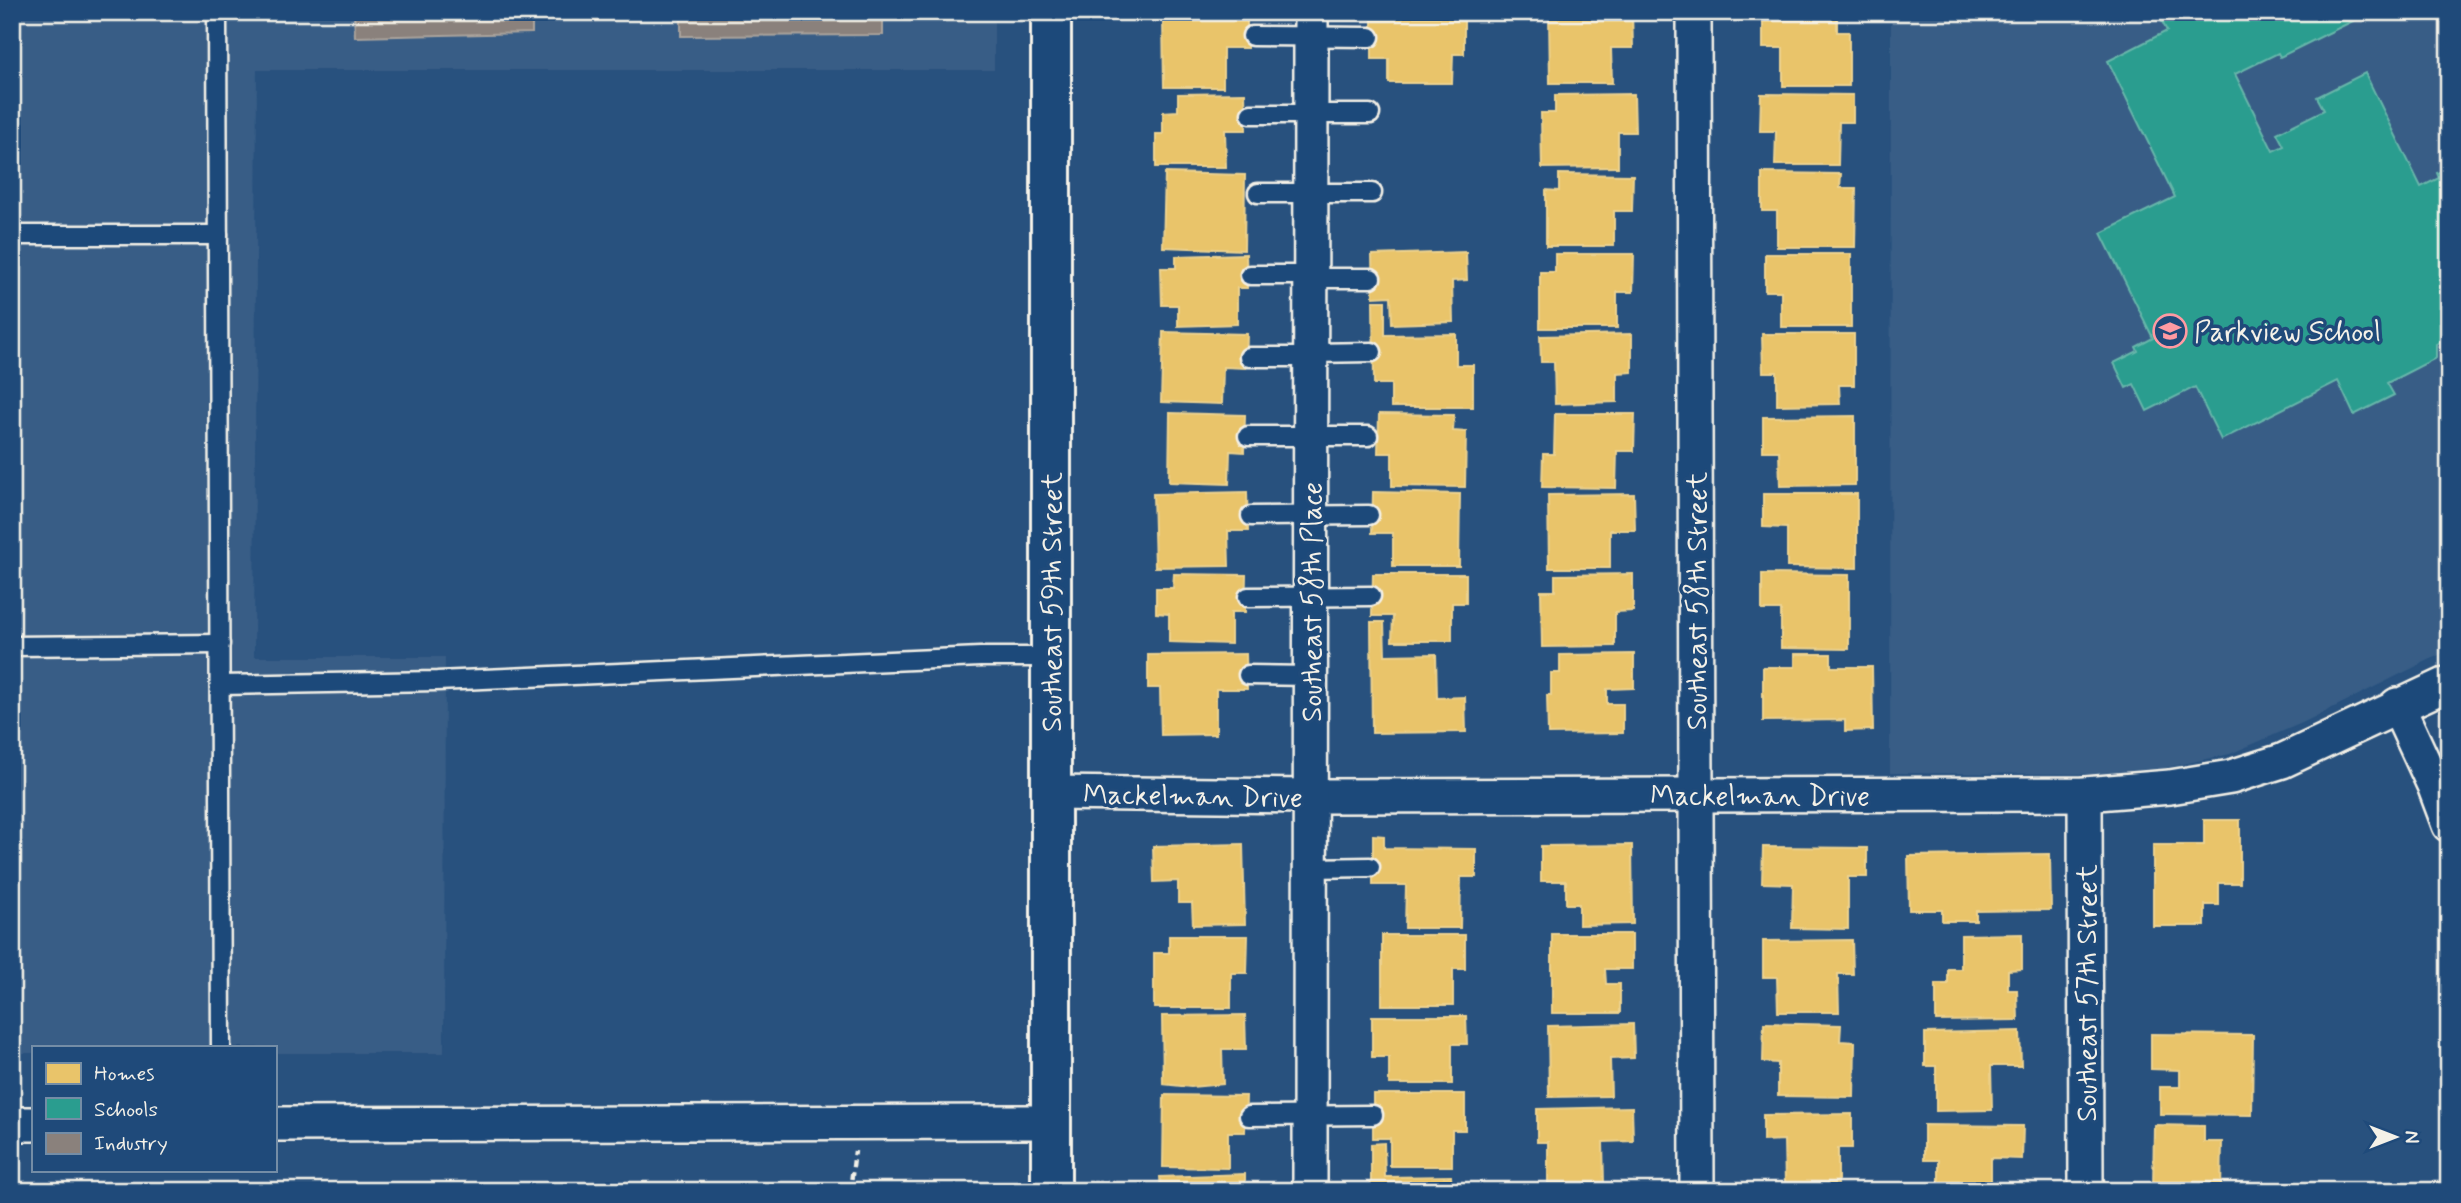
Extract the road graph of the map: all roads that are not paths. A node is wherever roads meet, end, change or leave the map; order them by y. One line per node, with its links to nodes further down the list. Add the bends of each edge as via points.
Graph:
1 (217, 12): 14 (lane)
2 (1051, 12): 32 (main road, Southeast 59th Street)
3 (1694, 12): 40 (street, Southeast 58th Street)
4 (1311, 24): 5 (lane); 6 (lane); 8 (street, Southeast 58th Place)
5 (1252, 36)
6 (1370, 37)
7 (1251, 114): 8 (lane)
8 (1311, 114): 9 (lane); 11 (street, Southeast 58th Place)
9 (1370, 114)
10 (1258, 193): 11 (lane)
11 (1311, 193): 12 (lane); 16 (street, Southeast 58th Place)
12 (1372, 193)
13 (12, 235): 14 (lane)
14 (219, 235): 30 (lane)
15 (1250, 275): 16 (lane)
16 (1311, 277): 17 (lane); 19 (street, Southeast 58th Place)
17 (1371, 278)
18 (1372, 352): 19 (lane)
19 (1311, 355): 20 (lane); 23 (street, Southeast 58th Place)
20 (1249, 357)
21 (1248, 436): 23 (lane)
22 (1368, 436): 23 (lane)
23 (1311, 437): 24 (street, Southeast 58th Place)
24 (1311, 515): 25 (lane); 26 (lane); 29 (street, Southeast 58th Place)
25 (1369, 515)
26 (1251, 516)
27 (1371, 596): 29 (lane)
28 (1248, 597): 29 (lane)
29 (1311, 597): 34 (street, Southeast 58th Place)
30 (220, 644): 31 (lane); 36 (lane)
31 (12, 646)
32 (1051, 657): 36 (lane); 38 (main road, Southeast 59th Street)
33 (1248, 675): 34 (lane)
34 (1311, 676): 41 (street, Southeast 58th Place)
35 (2449, 683): 37 (street, Mackelman Drive)
36 (220, 685): 45 (lane)
37 (2398, 705): 39 (street, Mackelman Drive, via 2282,761 2231,777); 42 (street)
38 (1051, 793): 41 (street, Mackelman Drive); 49 (main road, Southeast 59th Street)
39 (2085, 794): 40 (street, Mackelman Drive); 56 (street, Southeast 57th Street)
40 (1697, 795): 41 (street, Mackelman Drive); 55 (street, Southeast 58th Street)
41 (1311, 796): 43 (street, Southeast 58th Place)
42 (2449, 825)
43 (1311, 867): 44 (lane); 46 (street, Southeast 58th Place)
44 (1370, 867)
45 (221, 1046)
46 (1311, 1115): 47 (lane); 48 (lane); 54 (street, Southeast 58th Place)
47 (1373, 1115)
48 (1249, 1116)
49 (1051, 1122): 52 (street); 53 (main road, Southeast 59th Street)
50 (12, 1124): 51 (street)
51 (32, 1124)
52 (276, 1124)
53 (1051, 1191)
54 (1310, 1191)
55 (1697, 1191)
56 (2086, 1191)

